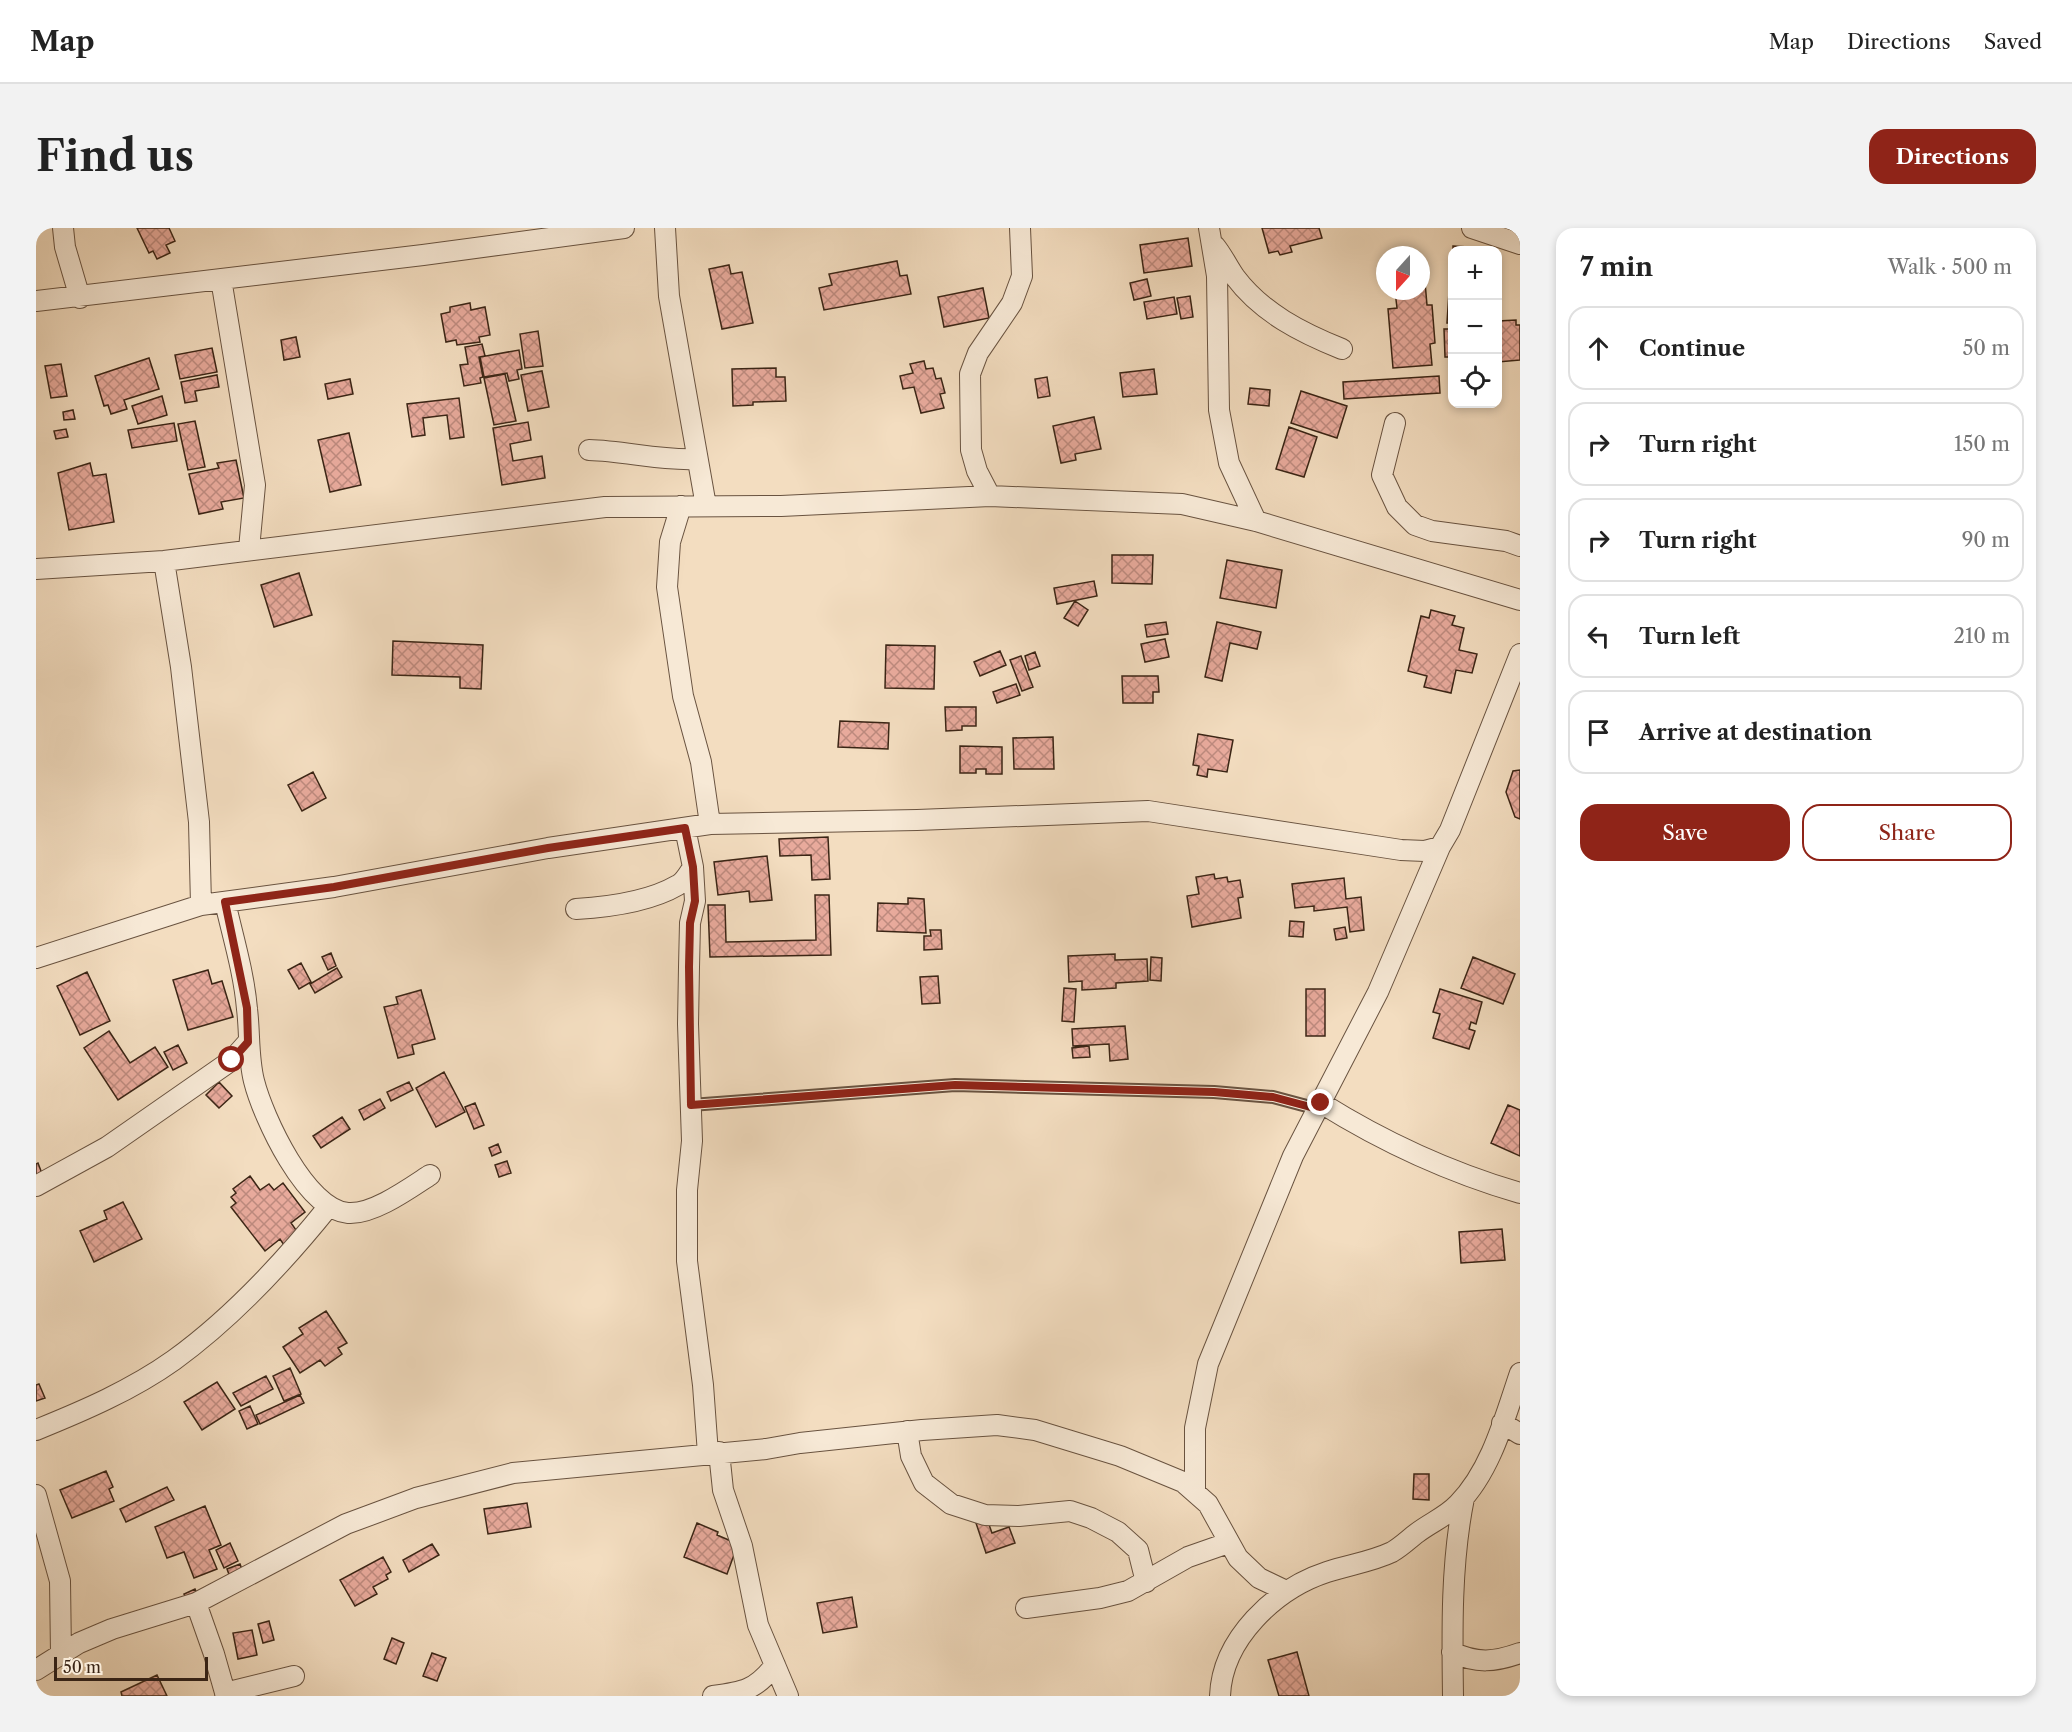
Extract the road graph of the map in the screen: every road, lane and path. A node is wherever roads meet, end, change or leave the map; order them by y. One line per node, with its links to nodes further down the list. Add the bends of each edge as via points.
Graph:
1 (63, 228): 9 (street, via 66,255)
2 (624, 228): 8 (street)
3 (665, 228): 14 (street, via 669,296)
4 (1020, 228): 15 (street, via 1022,276 1012,303 978,353 970,374 971,450)
5 (1472, 228): 7 (street)
6 (1209, 234): 11 (street, via 1235,277 1258,301 1296,328); 18 (street, via 1217,276 1219,410 1228,463)
7 (1520, 244)
8 (221, 279): 9 (street); 20 (street, via 255,486)
9 (80, 297): 10 (street)
10 (36, 301)
11 (1342, 348)
12 (1395, 423): 19 (street, via 1382,475 1397,507 1415,525)
13 (589, 450): 14 (street, via 659,459)
14 (697, 459): 17 (street)
15 (990, 496): 17 (street); 18 (street, via 1182,504)
16 (681, 506): 17 (street); 20 (street, via 605,507); 25 (street, via 669,551 667,587 683,696 701,762)
17 (706, 506)
18 (1256, 521): 23 (street)
19 (1520, 546)
20 (249, 549): 21 (street)
21 (164, 561): 22 (street); 30 (street, via 199,822)
22 (36, 569)
23 (1520, 600)
24 (1520, 654): 27 (street)
25 (710, 824): 26 (street); 27 (street, via 1148,811 1401,850)
26 (685, 828): 28 (street); 29 (street)
27 (1440, 847): 35 (street, via 1378,992)
28 (693, 867): 31 (street, via 680,885 657,894 623,904); 34 (street, via 695,901 690,923 688,1024)
29 (225, 902): 30 (street); 33 (street, via 247,1008)
30 (201, 905): 32 (street)
31 (576, 909)
32 (36, 958)
33 (248, 1042): 37 (street, via 232,1060 107,1147); 39 (street, via 263,1112 305,1182)
34 (691, 1105): 35 (lane, via 955,1085 1214,1092); 45 (street, via 687,1260)
35 (1319, 1106): 38 (street, via 1439,1166); 46 (street, via 1293,1156 1208,1364 1195,1428)
36 (430, 1175): 39 (street, via 367,1210 348,1213)
37 (36, 1186)
38 (1520, 1193)
39 (329, 1206): 42 (street, via 235,1308 173,1360 96,1405)
40 (1520, 1373): 41 (street)
41 (1502, 1423): 44 (street); 48 (street, via 1487,1462)
42 (36, 1430)
43 (907, 1431): 45 (street); 46 (street, via 997,1425 1035,1430 1120,1456); 50 (street, via 911,1456 924,1483 951,1504 985,1515 1070,1511 1091,1518 1118,1532 1138,1550)
44 (1520, 1434)
45 (713, 1453): 52 (street, via 513,1473 416,1498 346,1524); 57 (street, via 742,1546 758,1625)
46 (1195, 1490): 49 (street, via 1208,1504)
47 (36, 1495): 56 (street, via 60,1581)
48 (1464, 1498): 51 (street, via 1393,1551 1325,1572); 54 (street, via 1458,1533)
49 (1228, 1543): 50 (street, via 1188,1557); 51 (street, via 1259,1578)
50 (1146, 1582): 53 (street, via 1100,1598)
51 (1286, 1591): 63 (street, via 1247,1627 1230,1657 1220,1683)
52 (195, 1603): 56 (street, via 112,1629); 60 (street)
53 (1026, 1608)
54 (1452, 1652): 55 (street, via 1482,1662); 64 (street)
55 (1520, 1653)
56 (61, 1654): 58 (street)
57 (775, 1665): 61 (street, via 764,1680 750,1689); 62 (street)
58 (36, 1670)
59 (294, 1676): 60 (street)
60 (226, 1694)
61 (713, 1696)
62 (788, 1696)
63 (1220, 1696)
64 (1453, 1696)

